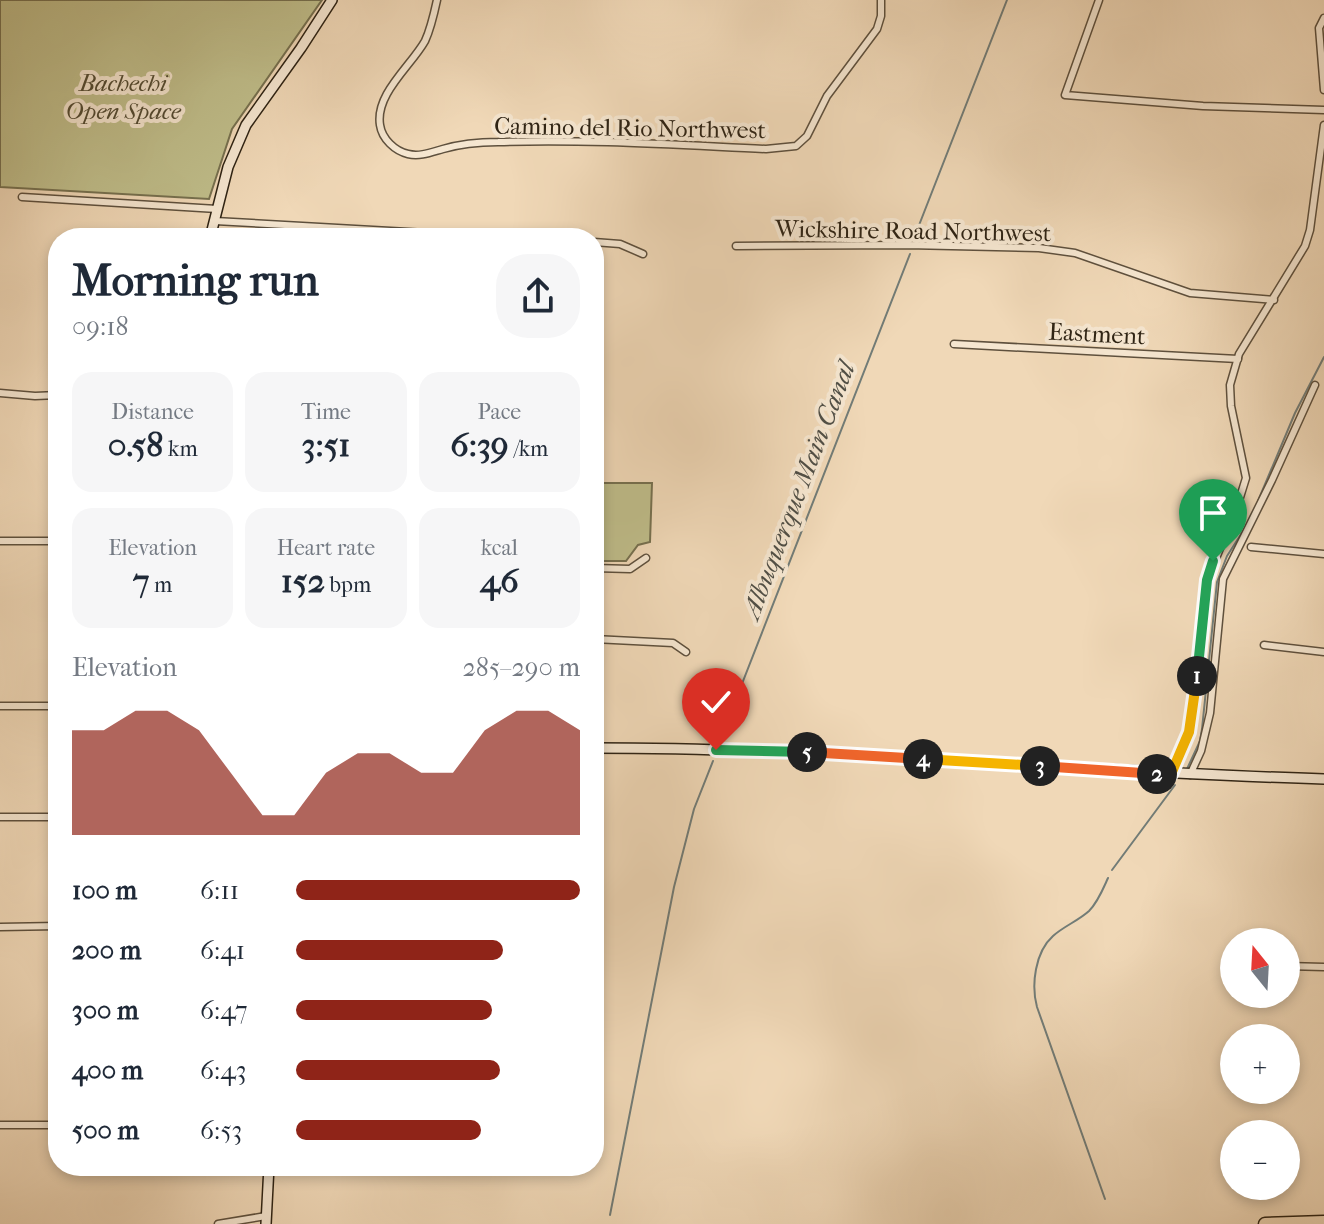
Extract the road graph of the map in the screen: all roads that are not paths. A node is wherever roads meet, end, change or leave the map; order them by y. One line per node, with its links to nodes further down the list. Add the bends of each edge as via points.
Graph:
1 (332, 0): 10 (street, via 246,125)
2 (437, 0): 3 (street, Camino del Rio Northwest, via 424,41 381,108 385,138 410,155 481,142 538,140 796,146 877,29)
3 (881, 0)
4 (1099, 0): 7 (street, via 1065,95)
5 (1324, 18): 6 (street, via 1319,28)
6 (1324, 90)
7 (1324, 110)
8 (1324, 125): 17 (street, via 1308,237)
9 (22, 197): 10 (street)
10 (217, 209): 11 (street)
11 (215, 221): 12 (street); 13 (street)
12 (213, 228)
13 (339, 228)
14 (604, 243): 16 (street)
15 (736, 246): 17 (street, Wickshire Road Northwest, via 1039,248 1075,253 1190,293)
16 (643, 254)
17 (1274, 300): 19 (street)
18 (954, 344): 19 (street, Eastment)
19 (1238, 359): 36 (street, via 1230,385 1231,406 1246,478 1207,580 1194,707)
20 (1315, 385): 37 (street, via 1223,579 1210,713)
21 (0, 393): 22 (street)
22 (48, 395)
23 (0, 541): 24 (street)
24 (48, 541)
25 (1251, 547): 26 (street)
26 (1324, 554)
27 (646, 558): 28 (street, via 630,569)
28 (604, 568)
29 (604, 640): 31 (street, via 673,643)
30 (1264, 645): 32 (street)
31 (686, 652)
32 (1324, 652)
33 (0, 706): 34 (street)
34 (48, 706)
35 (604, 748): 36 (street, via 773,750)
36 (1171, 774): 37 (street)
37 (1190, 775): 38 (street)
38 (1324, 779)
39 (0, 817): 40 (street)
40 (48, 817)
41 (48, 926): 42 (street)
42 (0, 927)
43 (1300, 966): 44 (street)
44 (1324, 967)
45 (0, 1125): 46 (street)
46 (48, 1125)
47 (268, 1176): 48 (street)
48 (266, 1220): 50 (street)
49 (1324, 1222): 51 (highway)
50 (218, 1224)
51 (1265, 1224)

